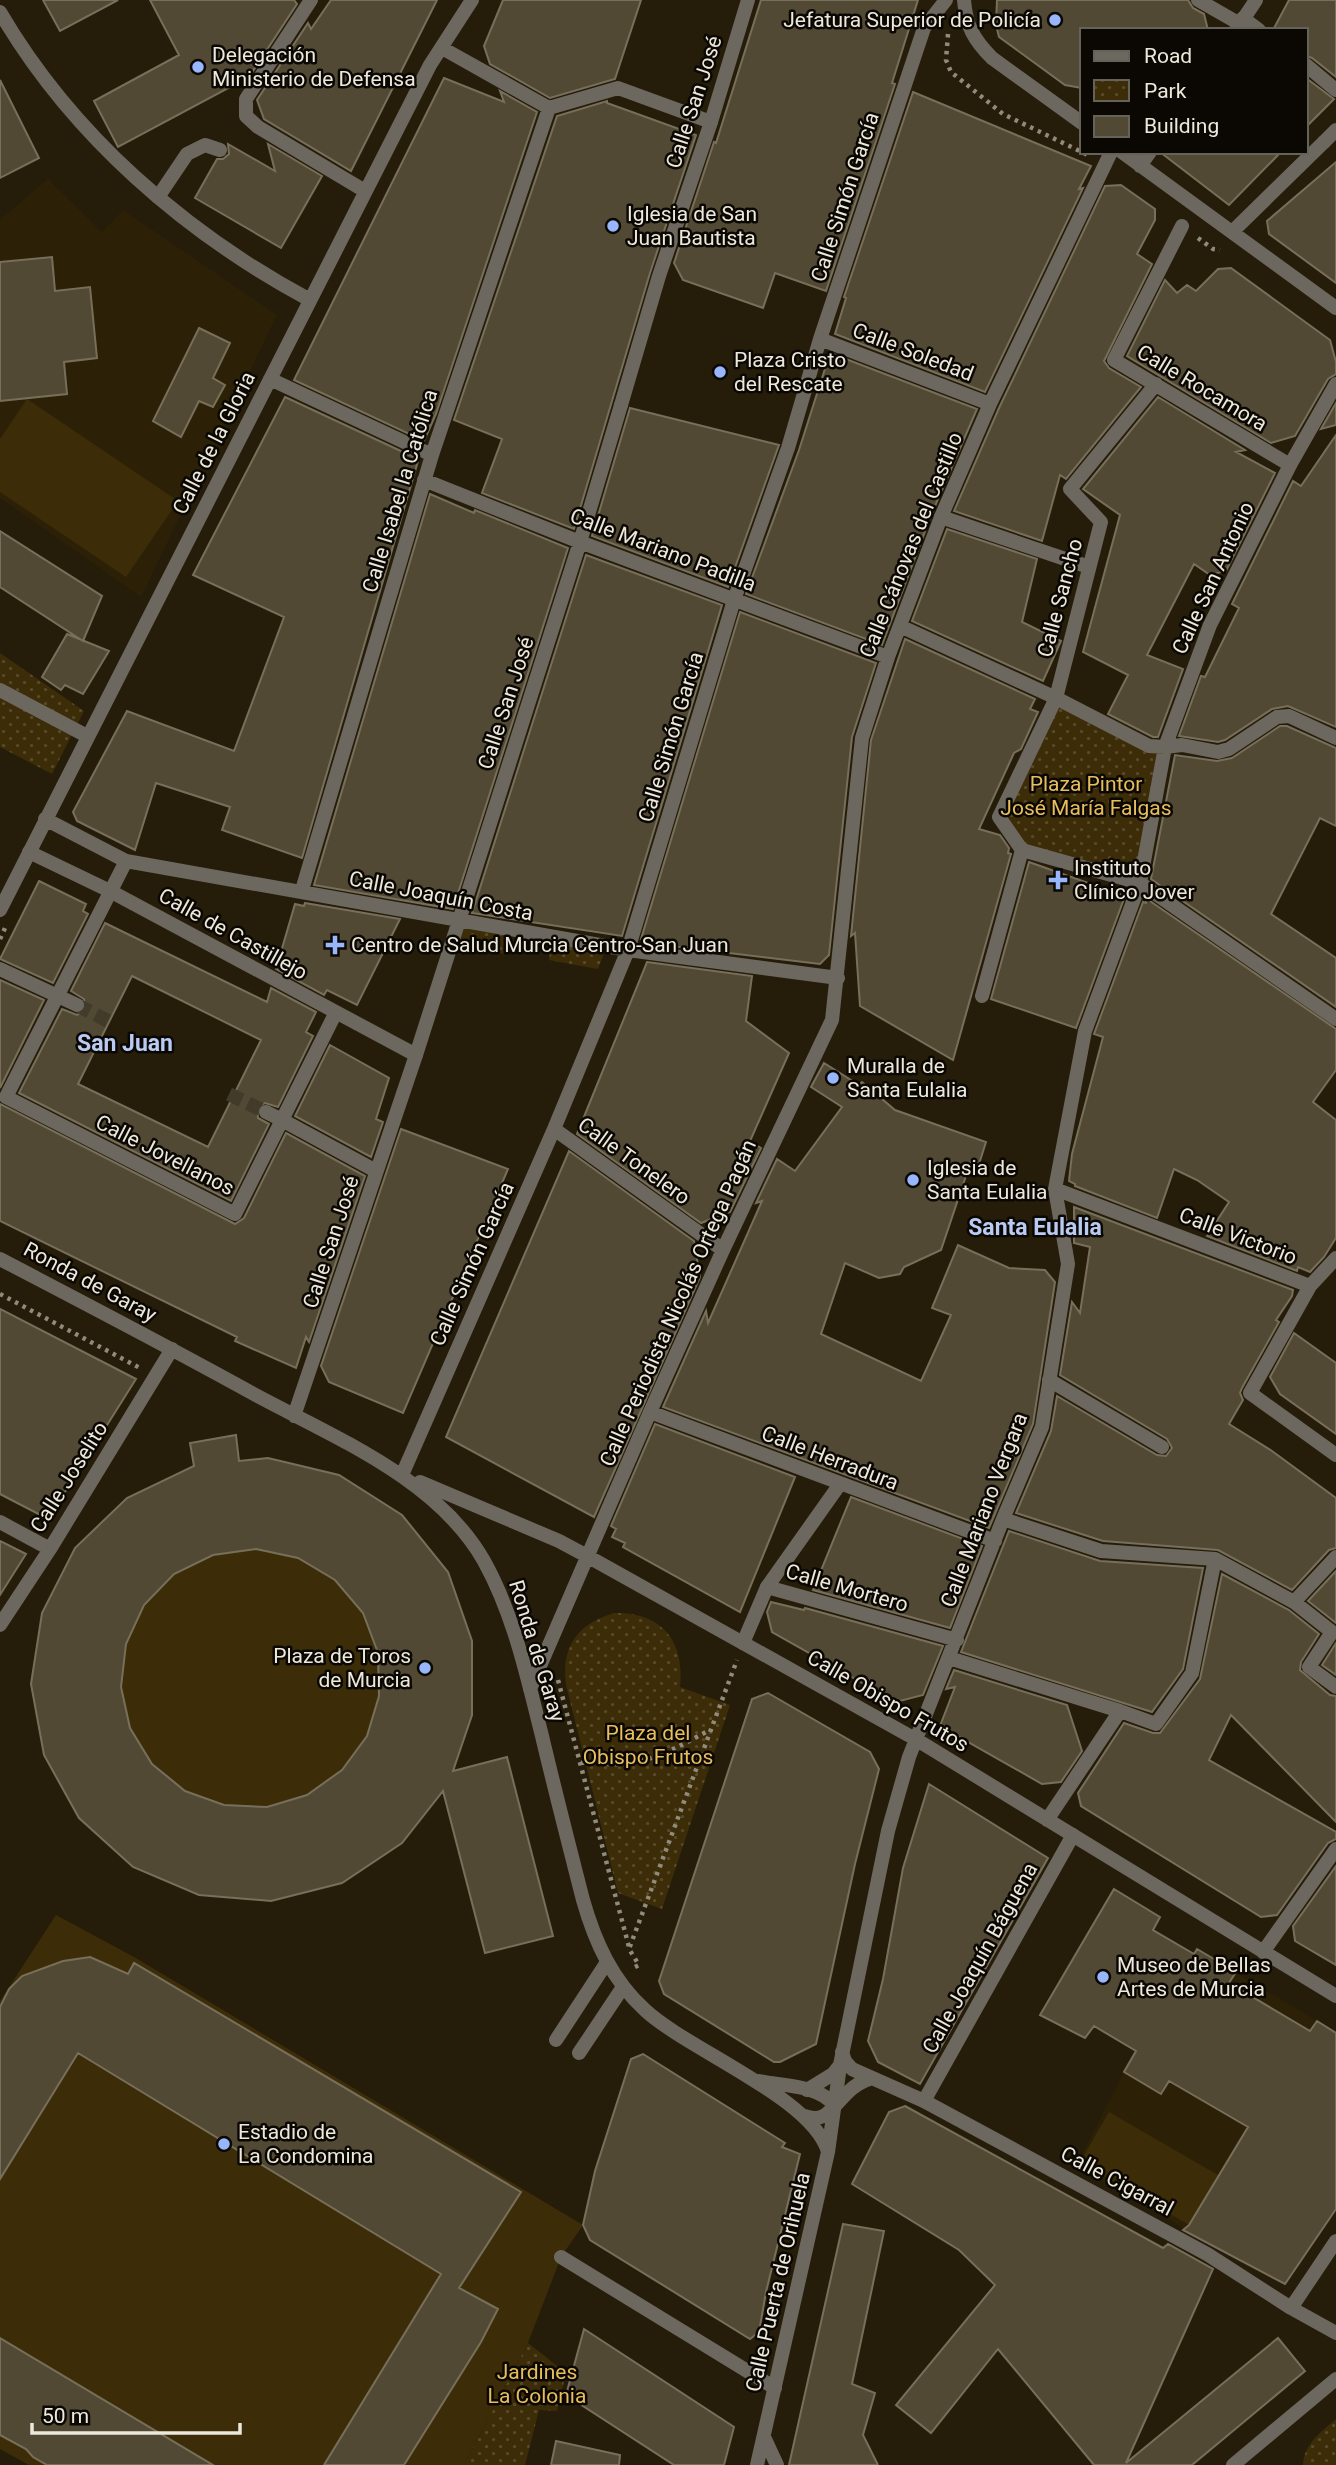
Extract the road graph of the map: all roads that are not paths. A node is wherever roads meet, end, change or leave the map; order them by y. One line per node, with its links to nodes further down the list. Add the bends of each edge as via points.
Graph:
1 (311, 0): 22 (street, via 246,99 246,116)
2 (472, 0): 10 (street, Calle de la Gloria)
3 (748, 0): 14 (street, Calle San José)
4 (946, 0): 28 (street, Calle Simón García, via 924,28)
5 (964, 0): 15 (street, via 965,19 979,46)
6 (1198, 0): 9 (street)
7 (1255, 0): 9 (street)
8 (0, 12): 23 (street, via 76,117)
9 (1240, 24)
10 (442, 48): 13 (street); 22 (street, Calle de la Gloria)
11 (1308, 67): 12 (street)
12 (1336, 90)
13 (549, 108): 14 (street, via 618,89); 33 (street, Calle Isabel la Católica)
14 (711, 122): 37 (street, Calle San José, via 659,276)
15 (1080, 122)
16 (1336, 130): 25 (street)
17 (220, 150): 23 (street, via 205,145 187,154)
18 (1125, 154): 21 (street)
19 (1149, 154): 21 (street)
20 (1108, 158): 32 (street, Calle Cánovas del Castillo)
21 (1140, 166): 25 (street)
22 (365, 191): 26 (street, Calle de la Gloria)
23 (158, 197): 26 (street, via 221,245)
24 (1182, 226): 30 (street, Calle Rocamora, via 1114,360)
25 (1231, 232): 27 (street)
26 (310, 300): 29 (street, Calle de la Gloria)
27 (1336, 307)
28 (820, 339): 32 (street, Calle Soledad); 39 (street, Calle Simón García)
29 (270, 379): 33 (street); 44 (street, Calle de la Gloria)
30 (1156, 384): 34 (street, Calle Rocamora); 38 (street, Calle Sancho, via 1070,489 1101,522)
31 (1336, 384): 34 (street, Calle San Antonio)
32 (990, 404): 36 (street, Calle Cánovas del Castillo)
33 (432, 455): 35 (street, Calle Isabel la Católica)
34 (1290, 465): 46 (street, Calle San Antonio, via 1209,625)
35 (424, 480): 37 (street, Calle Mariano Padilla); 52 (street, Calle Isabel la Católica)
36 (941, 517): 38 (street); 40 (street, Calle Cánovas del Castillo)
37 (580, 542): 39 (street, Calle Mariano Padilla); 55 (street, Calle San José)
38 (1089, 567): 43 (street, Calle Sancho)
39 (734, 600): 41 (street, Calle Mariano Padilla); 56 (street, Calle Simón García)
40 (900, 626): 41 (street, Calle Cánovas del Castillo); 43 (street)
41 (888, 657): 58 (street, Calle Cánovas del Castillo, via 862,737)
42 (0, 690): 44 (street)
43 (1055, 698): 46 (street, via 1149,746); 48 (street, via 999,817)
44 (87, 736): 47 (street, Calle de la Gloria)
45 (1336, 738): 46 (street, via 1289,716 1277,717 1218,752 1182,745)
46 (1166, 747): 51 (street, Calle San Antonio)
47 (45, 819): 49 (street, Calle de la Gloria); 50 (street, Calle Joaquín Costa)
48 (1022, 850): 51 (street); 59 (street)
49 (29, 852): 53 (street, Calle de Castillejo); 54 (street, Calle de la Gloria)
50 (126, 861): 52 (street, Calle Joaquín Costa); 53 (street)
51 (1140, 883): 63 (street); 71 (street, Calle Mariano Vergara, via 1085,1031)
52 (302, 890): 55 (street, Calle Joaquín Costa)
53 (110, 891): 60 (street); 62 (street, Calle de Castillejo)
54 (0, 910)
55 (458, 922): 56 (street, Calle Joaquín Costa); 64 (street, Calle San José)
56 (628, 950): 58 (street, Calle Joaquín Costa); 69 (street, Calle Simón García)
57 (0, 970): 60 (street)
58 (838, 978): 65 (street, Calle Cánovas del Castillo, via 832,1020)
59 (982, 996)
60 (58, 997): 61 (street); 66 (street)
61 (76, 1006)
62 (335, 1014): 64 (street, Calle de Castillejo); 68 (street)
63 (1336, 1018)
64 (416, 1055): 70 (street, Calle San José)
65 (809, 1068): 72 (street, Calle Periodista Nicolás Ortega Pagán)
66 (3, 1096): 68 (street, Calle Jovellanos, via 235,1214)
67 (266, 1112): 68 (street)
68 (282, 1120): 70 (street)
69 (554, 1129): 72 (street, Calle Tonelero); 82 (street, Calle Simón García)
70 (376, 1171): 79 (street, Calle San José)
71 (1055, 1189): 75 (street, Calle Victorio); 77 (street, Calle Mariano Vergara, via 1068,1264)
72 (723, 1251): 78 (street, Calle Periodista Nicolás Ortega Pagán)
73 (0, 1259): 76 (street, Ronda de Garay)
74 (1335, 1259): 75 (street)
75 (1310, 1286): 81 (street, Calle Victorio, via 1250,1393)
76 (172, 1349): 79 (street, Ronda de Garay); 87 (street, Calle Joselito)
77 (1049, 1380): 80 (street); 84 (street, Calle Mariano Vergara, via 1042,1427)
78 (650, 1412): 83 (street, Calle Herradura); 88 (street, Calle Periodista Nicolás Ortega Pagán)
79 (294, 1416): 82 (street, Ronda de Garay)
80 (1162, 1447)
81 (1336, 1455)
82 (402, 1475): 88 (street, Calle Obispo Frutos); 98 (street, Ronda de Garay, via 442,1508 484,1560 508,1612)
83 (840, 1485): 86 (street, Calle Herradura); 91 (street)
84 (1003, 1519): 86 (street, Calle Mariano Vergara); 90 (street, via 1101,1551)
85 (0, 1522): 87 (street)
86 (995, 1542): 94 (street, Calle Mariano Vergara)
87 (50, 1549): 93 (street, Calle Joselito)
88 (587, 1556): 95 (street, Calle Obispo Frutos); 98 (street, Calle Periodista Nicolás Ortega Pagán)
89 (1336, 1558): 92 (street)
90 (1215, 1559): 92 (street); 99 (street, via 1192,1673 1156,1724)
91 (767, 1587): 94 (street, Calle Mortero); 95 (street)
92 (1294, 1602): 97 (street, via 1332,1632 1308,1667)
93 (0, 1625)
94 (957, 1640): 96 (street, Calle Mariano Vergara)
95 (743, 1643): 100 (street, Calle Obispo Frutos)
96 (949, 1658): 99 (street); 100 (street, Calle Mariano Vergara)
97 (1336, 1687)
98 (530, 1689): 105 (street, Ronda de Garay, via 590,1927)
99 (1120, 1711): 101 (street)
100 (916, 1740): 101 (street, Calle Obispo Frutos); 110 (street, Calle Mariano Vergara, via 888,1831)
101 (1047, 1820): 102 (street, Calle Obispo Frutos)
102 (1073, 1835): 104 (street, Calle Obispo Frutos); 114 (street, Calle Joaquín Báguena)
103 (1336, 1849): 104 (street)
104 (1263, 1952): 107 (street, Calle Obispo Frutos)
105 (607, 1962): 106 (street, Ronda de Garay); 108 (street)
106 (620, 1983): 109 (street); 112 (street, Ronda de Garay, via 667,2028)
107 (1336, 1996)
108 (556, 2040)
109 (579, 2053)
110 (841, 2058): 111 (street, Calle Cigarral); 113 (street, via 824,2081); 115 (street, Calle Mariano Vergara)
111 (872, 2078): 114 (street, Calle Cigarral); 115 (street, via 853,2087)
112 (754, 2081): 113 (street, Ronda de Garay); 116 (street, Ronda de Garay)
113 (807, 2090): 115 (street, Ronda de Garay, via 823,2094)
114 (924, 2101): 120 (street, Calle Cigarral, via 1207,2254)
115 (835, 2106): 116 (street, via 820,2118); 117 (street, Calle Puerta de Orihuela)
116 (803, 2115): 117 (street, Ronda de Garay, via 818,2130)
117 (828, 2152): 123 (street, Calle Puerta de Orihuela)
118 (1336, 2241): 120 (street)
119 (561, 2257): 123 (street)
120 (1291, 2308): 121 (street, Calle Cigarral)
121 (1336, 2333)
122 (1336, 2379): 125 (street)
123 (775, 2389): 124 (street, Calle Puerta de Orihuela)
124 (764, 2437): 126 (street, Calle Puerta de Orihuela); 127 (street)
125 (1252, 2459): 128 (street)
126 (757, 2465)
127 (778, 2465)
128 (1234, 2465)

